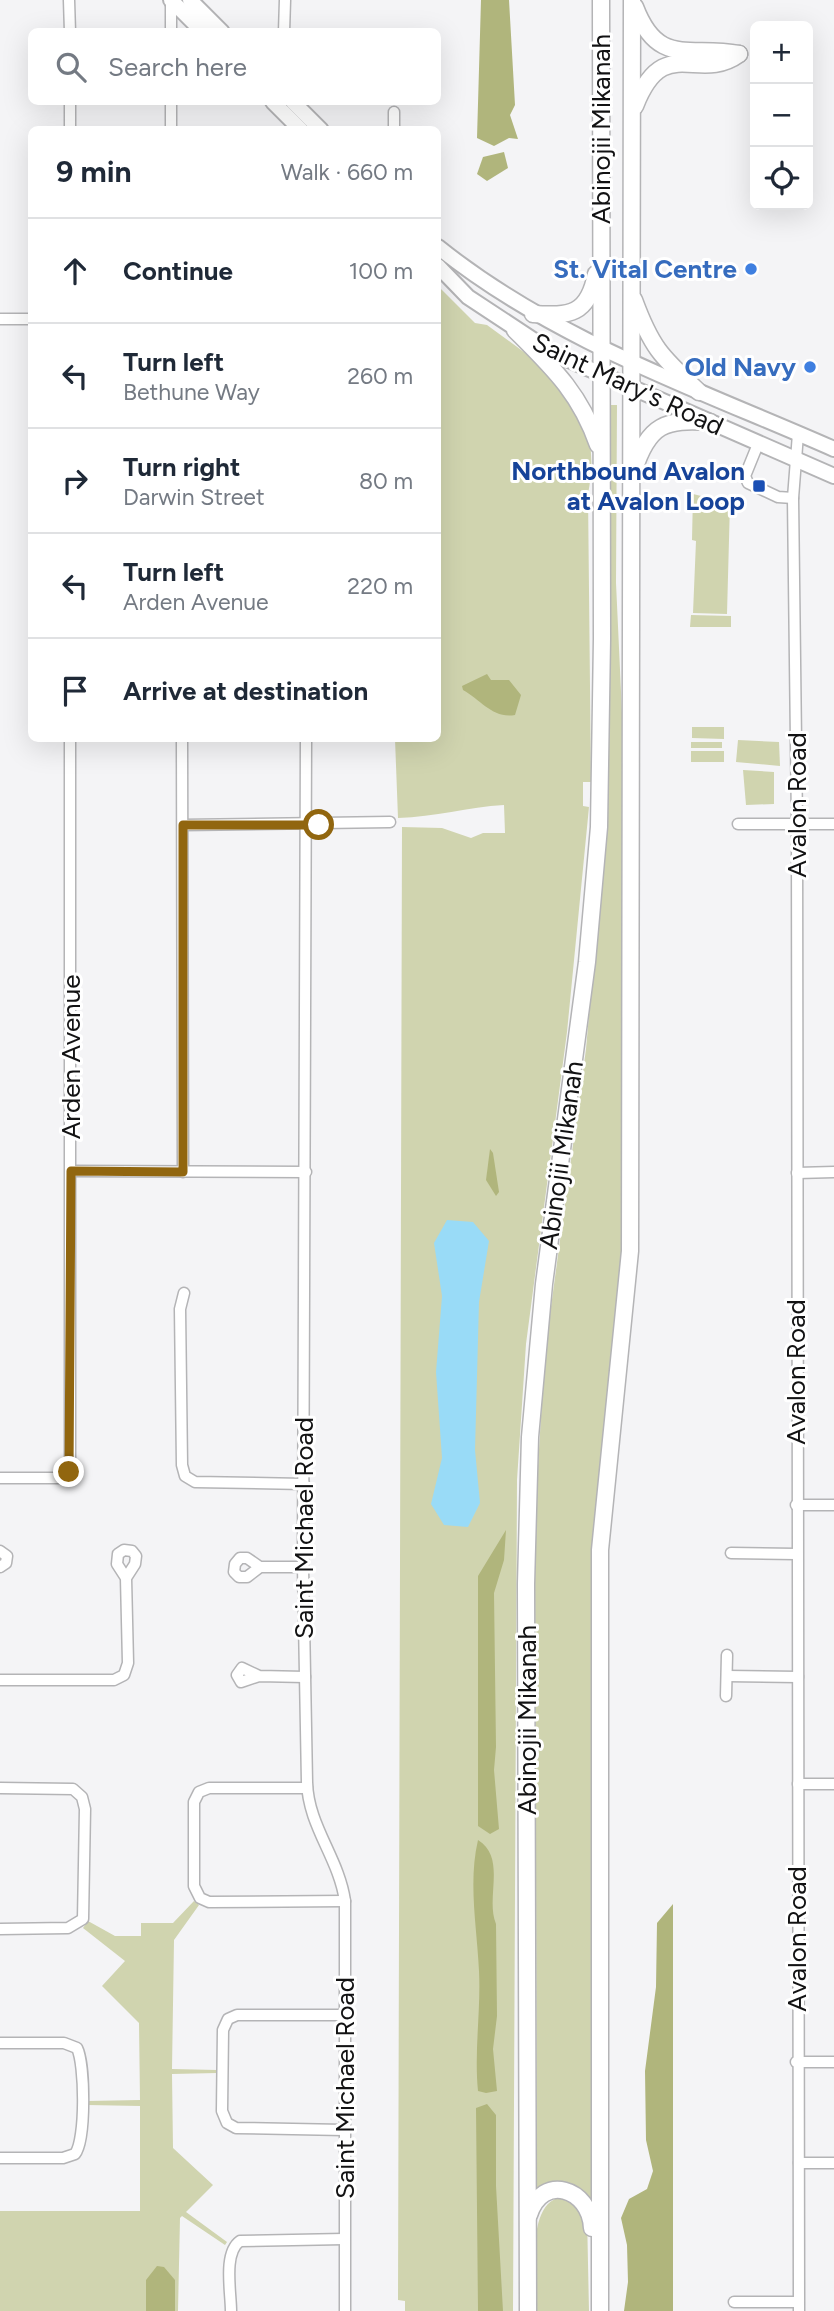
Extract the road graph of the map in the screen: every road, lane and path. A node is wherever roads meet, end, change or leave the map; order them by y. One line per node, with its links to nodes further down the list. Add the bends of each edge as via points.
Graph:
1 (69, 0): 7 (street)
2 (171, 0): 8 (street); 9 (main road)
3 (190, 0): 10 (main road)
4 (285, 0): 11 (street)
5 (601, 0): 23 (main road, Abinojii Mikanah)
6 (632, 0): 17 (main road, Abinojii Mikanah); 17 (main road, via 643,27 667,49 739,54 727,63 668,64 655,71 643,86)
7 (70, 28)
8 (171, 28)
9 (199, 28)
10 (218, 28)
11 (284, 28)
12 (70, 105): 18 (street)
13 (171, 105): 19 (street)
14 (278, 105): 20 (main road)
15 (295, 105): 21 (main road)
16 (394, 112): 22 (street)
17 (632, 115): 26 (main road, Abinojii Mikanah)
18 (70, 126)
19 (172, 126)
20 (308, 126)
21 (310, 126)
22 (394, 126)
23 (600, 247): 27 (main road, via 593,289 586,302 564,316); 31 (main road, Abinojii Mikanah)
24 (441, 249): 27 (main road, Saint Mary's Road)
25 (441, 269): 30 (main road, Saint Mary's Road, via 468,297)
26 (630, 288): 32 (main road, Abinojii Mikanah); 35 (main road, via 647,337)
27 (533, 314): 31 (main road, Saint Mary's Road)
28 (0, 319): 29 (street)
29 (28, 319)
30 (514, 330): 33 (main road, Saint Mary's Road); 40 (main road, via 570,387 587,414)
31 (602, 349): 32 (main road, Saint Mary's Road); 33 (main road, Abinojii Mikanah)
32 (630, 362): 34 (main road, Abinojii Mikanah); 35 (main road, Saint Mary's Road)
33 (602, 377): 34 (main road, Saint Mary's Road); 40 (main road, Abinojii Mikanah)
34 (629, 389): 36 (main road, Saint Mary's Road); 43 (main road, Abinojii Mikanah)
35 (699, 392): 37 (main road, Saint Mary's Road)
36 (710, 422): 38 (main road, Saint Mary's Road); 43 (main road, via 672,421 660,427 648,439)
37 (798, 434): 39 (main road, Saint Mary's Road); 41 (street, Avalon Road)
38 (758, 444): 41 (main road, Saint Mary's Road); 44 (street, via 745,475 748,483 778,497)
39 (834, 450)
40 (602, 456): 92 (main road, Abinojii Mikanah, via 599,827 530,1437)
41 (795, 460): 42 (main road, Saint Mary's Road); 44 (street, Avalon Road)
42 (834, 476)
43 (629, 485): 99 (main road, Abinojii Mikanah, via 630,1251 600,1550)
44 (793, 498): 50 (street, Avalon Road)
45 (70, 742): 54 (street, Arden Avenue)
46 (182, 742): 52 (street)
47 (306, 742): 53 (street, Saint Michael Road)
48 (390, 822): 53 (street)
49 (738, 824): 50 (street)
50 (797, 824): 51 (street); 57 (street, Avalon Road)
51 (834, 824)
52 (183, 825): 53 (street); 55 (street)
53 (305, 825): 56 (street, Saint Michael Road)
54 (71, 1171): 55 (street); 60 (street, Arden Avenue, via 70,1466 59,1478)
55 (183, 1172): 56 (street)
56 (306, 1172): 61 (street, Saint Michael Road)
57 (797, 1172): 58 (street); 63 (street, Avalon Road)
58 (834, 1172)
59 (184, 1293): 61 (street, via 180,1309 185,1476 195,1482)
60 (0, 1478)
61 (304, 1484): 69 (street, Saint Michael Road)
62 (834, 1505): 63 (street)
63 (796, 1506): 66 (street, Avalon Road)
64 (0, 1551): 67 (street, via 7,1556)
65 (731, 1553): 66 (street)
66 (796, 1554): 75 (street, Avalon Road)
67 (0, 1567)
68 (260, 1567): 69 (street)
69 (303, 1567): 74 (street, Saint Michael Road)
70 (126, 1578): 76 (street, via 128,1663 124,1675 114,1680)
71 (727, 1655): 73 (street)
72 (259, 1676): 74 (street)
73 (727, 1676): 75 (street); 77 (street)
74 (305, 1677): 81 (street, Saint Michael Road)
75 (797, 1677): 78 (street, Avalon Road)
76 (0, 1680)
77 (726, 1696)
78 (798, 1784): 79 (street); 86 (street, Avalon Road)
79 (834, 1784)
80 (0, 1788): 83 (street, via 73,1789 82,1797 85,1809 83,1919 68,1928)
81 (307, 1788): 82 (street, Saint Michael Road, via 312,1816 338,1872); 82 (street, via 209,1788 199,1792 194,1802 194,1886 200,1898 209,1902)
82 (345, 1901): 84 (street, Saint Michael Road)
83 (0, 1929)
84 (344, 2015): 88 (street, Saint Michael Road); 88 (street, via 237,2015 228,2019 223,2030 222,2111 227,2123 236,2128)
85 (0, 2043): 89 (street, via 64,2043 77,2048 82,2103 82,2141 75,2154)
86 (796, 2062): 87 (street); 90 (street, Avalon Road)
87 (834, 2062)
88 (344, 2130): 93 (street, Saint Michael Road)
89 (0, 2158)
90 (799, 2163): 91 (street); 95 (street, Avalon Road)
91 (834, 2163)
92 (527, 2218): 98 (main road, Abinojii Mikanah); 99 (main road, via 537,2197 556,2190 578,2196 589,2208)
93 (344, 2239): 96 (street, via 240,2241 231,2256); 97 (street, Saint Michael Road)
94 (734, 2302): 95 (street)
95 (798, 2307)
96 (231, 2311)
97 (345, 2311)
98 (528, 2311)
99 (597, 2311)

